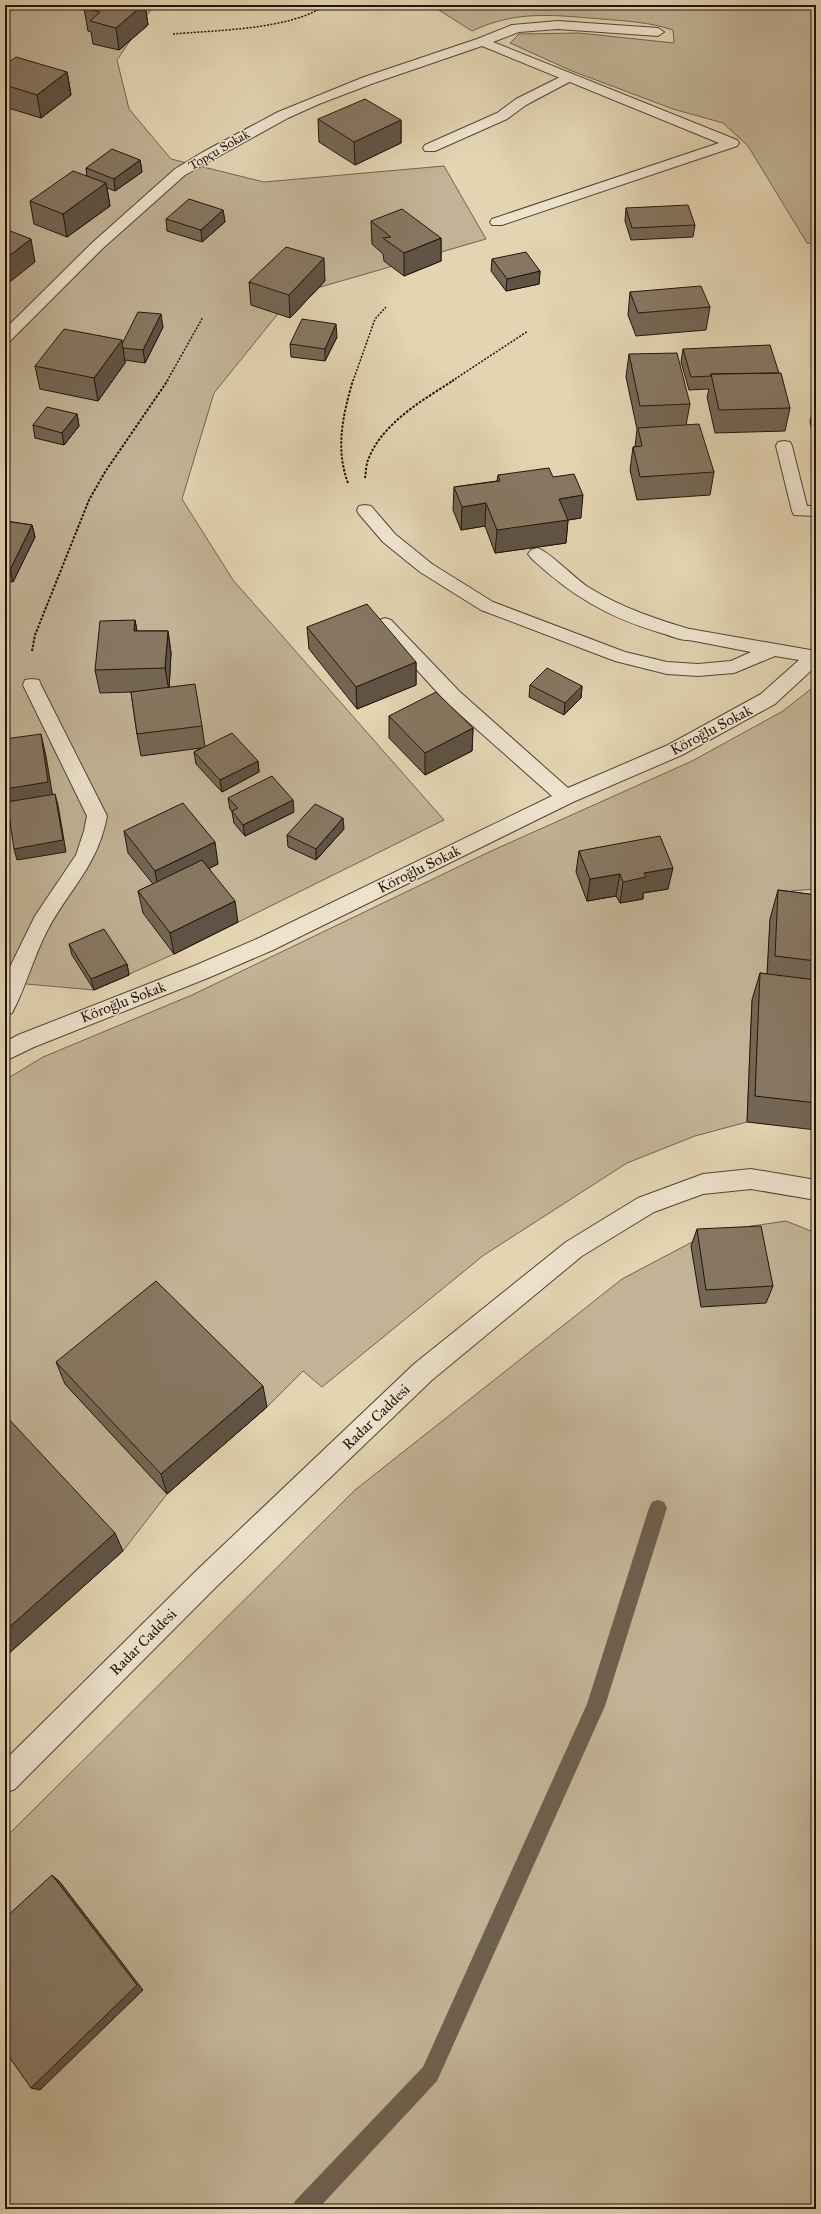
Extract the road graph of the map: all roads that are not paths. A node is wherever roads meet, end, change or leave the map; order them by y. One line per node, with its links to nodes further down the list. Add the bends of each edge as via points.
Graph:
1 (8, 5): 2 (street)
2 (5, 7)
3 (658, 32): 4 (street, Topçu Sokak, via 538,26 516,28)
4 (482, 42): 5 (street); 8 (street, Topçu Sokak, via 314,101 180,172 97,246)
5 (568, 77): 6 (street, via 521,102 496,119); 7 (street, via 732,143)
6 (430, 148)
7 (497, 222)
8 (5, 338)
9 (784, 446): 11 (street, via 800,511)
10 (365, 510): 14 (street, via 389,538 426,568 487,606 621,657 667,668 698,670 734,667)
11 (816, 511)
12 (537, 554): 14 (street, via 567,581 612,608 652,625)
13 (385, 624): 17 (street, via 453,697)
14 (774, 649): 15 (street)
15 (816, 657): 17 (street, Köroğlu Sokak, via 768,699 734,719 675,750)
16 (32, 685): 18 (street, via 97,816 94,838 82,864 49,910)
17 (566, 797): 19 (street, Köroğlu Sokak, via 266,944 26,1041)
18 (5, 1007)
19 (5, 1052)
20 (816, 1190): 21 (street, Radar Caddesi, via 751,1179 703,1184 646,1204 574,1249 423,1372 206,1579)
21 (5, 1779)

